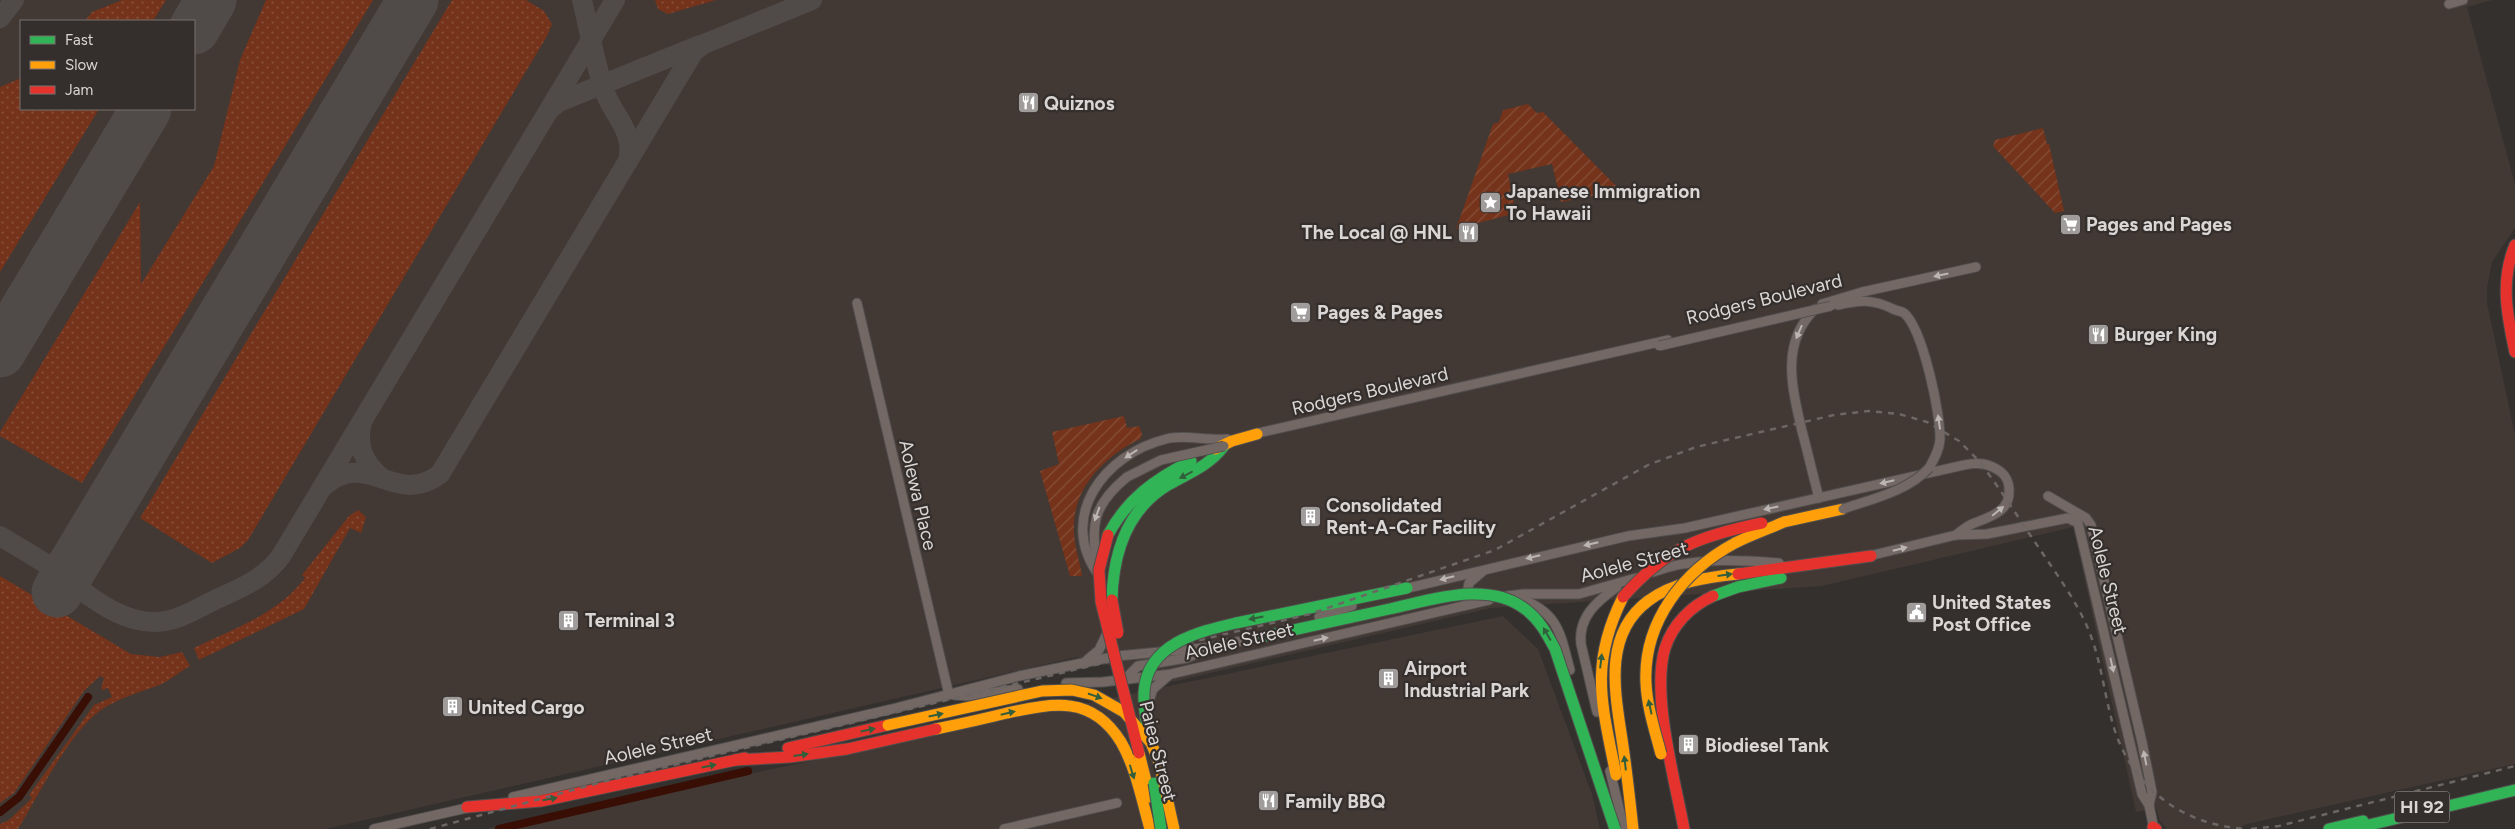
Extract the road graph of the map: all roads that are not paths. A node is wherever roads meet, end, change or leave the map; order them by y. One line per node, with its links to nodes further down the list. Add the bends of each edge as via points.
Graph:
1 (2463, 0): 2 (street)
2 (2449, 4)
3 (2515, 245): 7 (main road, via 2506,273 2504,294)
4 (1976, 267): 6 (street, Rodgers Boulevard, one-way to 6, via 1862,292)
5 (857, 303): 31 (street, Aolewa Place)
6 (1819, 305): 8 (street, Rodgers Boulevard); 11 (street, one-way to 11, via 1805,319 1794,342 1791,375)
7 (2515, 352)
8 (1257, 434): 19 (street, Rodgers Boulevard, one-way to 19, via 1212,440 1165,439 1139,449 1116,464 1091,493 1082,522 1089,561); 33 (main road, bridge, via 1232,441 1165,473 1134,496 1120,512 1102,550 1099,591)
9 (1224, 446): 12 (street, one-way to 9, bridge, via 1914,481 1929,468 1940,441 1938,416 1922,345 1914,326 1902,312 1868,300); 19 (street, one-way to 19, bridge, via 1161,460 1127,477 1104,499 1094,522 1093,544); 33 (main road, one-way to 33, bridge, via 1211,462 1165,487 1144,504 1127,527 1117,552 1112,600)
10 (2048, 496): 16 (street, Aolele Street, via 2086,518 2091,525)
11 (1819, 498): 14 (street, Aolele Street, one-way to 11, via 2002,509 2009,497 2004,475 1986,464 1975,463); 18 (street, Aolele Street, one-way to 18)
12 (1843, 509): 13 (main road)
13 (1784, 522): 48 (main road, one-way to 13, bridge, via 1600,689 1603,649 1615,612 1638,578 1678,547 1712,534 1762,523); 50 (main road, one-way to 13, bridge, via 1646,683 1647,658 1655,625 1673,593 1700,566 1733,544)
14 (1956, 535): 15 (street, Aolele Street, via 1987,534 2068,518 2074,519 2081,528); 17 (street, Aolele Street, one-way to 14)
15 (2086, 549): 16 (street); 32 (street, Aolele Street, one-way to 32)
16 (2097, 552): 32 (street, Aolele Street)
17 (1871, 556): 20 (street, Aolele Street, via 1789,564 1720,560 1694,562 1661,569); 49 (main road, one-way to 17, via 1614,672 1618,644 1642,607 1668,588 1686,582); 51 (main road, via 1722,592 1688,612 1669,638 1662,663 1663,693)
18 (1488, 568): 21 (street, Aolele Street, one-way to 21); 23 (street, via 1469,583)
19 (1099, 575): 24 (street, Rodgers Boulevard)
20 (1626, 582): 22 (street, Aolele Street, via 1579,594); 48 (street, via 1604,596 1588,612 1580,639)
21 (1407, 588): 25 (street, Aolele Street); 44 (main road, one-way to 44, bridge, via 1236,622 1188,635 1158,656 1150,668 1144,699)
22 (1512, 595): 23 (street, Aolele Street); 46 (street, via 1544,610 1558,626)
23 (1466, 606): 29 (street, Aolele Street, one-way to 23)
24 (1109, 621): 27 (street, Rodgers Boulevard); 28 (street, via 1107,635 1099,650)
25 (1261, 637): 26 (street, Aolele Street); 47 (main road, one-way to 25, bridge, via 1548,632 1536,618 1513,601 1489,593 1455,594)
26 (1213, 647): 27 (street, Aolele Street); 30 (street, via 1187,658 1138,666)
27 (1117, 656): 28 (street, Aolele Street); 30 (street, Rodgers Boulevard)
28 (1082, 663): 31 (street, Aolele Street, via 975,686)
29 (1171, 674): 30 (street, Aolele Street); 33 (street, via 1160,681 1149,698 1151,718)
30 (1124, 680): 31 (street, Aolele Street, via 1053,684 968,696); 33 (street, Paiea Street)
31 (949, 695): 38 (street, Aolele Street)
32 (2129, 710): 40 (street, Aolele Street, via 2142,794 2149,805)
33 (1141, 754): 44 (main road)
34 (736, 760): 38 (main road, one-way to 34, via 586,793); 43 (main road, one-way to 43, via 809,754 1049,704 1070,704 1099,716 1122,741); 45 (main road, one-way to 45, bridge, via 1042,691 1072,690 1094,695 1124,712 1151,743)
35 (2515, 786): 52 (main road, HI 92)
36 (2515, 790): 39 (main road)
37 (1117, 803): 42 (street)
38 (467, 808): 41 (street, Aolele Street)
39 (2417, 814): 53 (main road); 54 (main road)
40 (2154, 828)
41 (374, 829)
42 (1004, 829)
43 (1150, 829)
44 (1160, 829)
45 (1174, 829)
46 (1609, 829)
47 (1615, 829)
48 (1626, 829)
49 (1633, 829)
50 (1676, 829)
51 (1684, 829)
52 (2329, 829)
53 (2341, 829)
54 (2352, 829)

